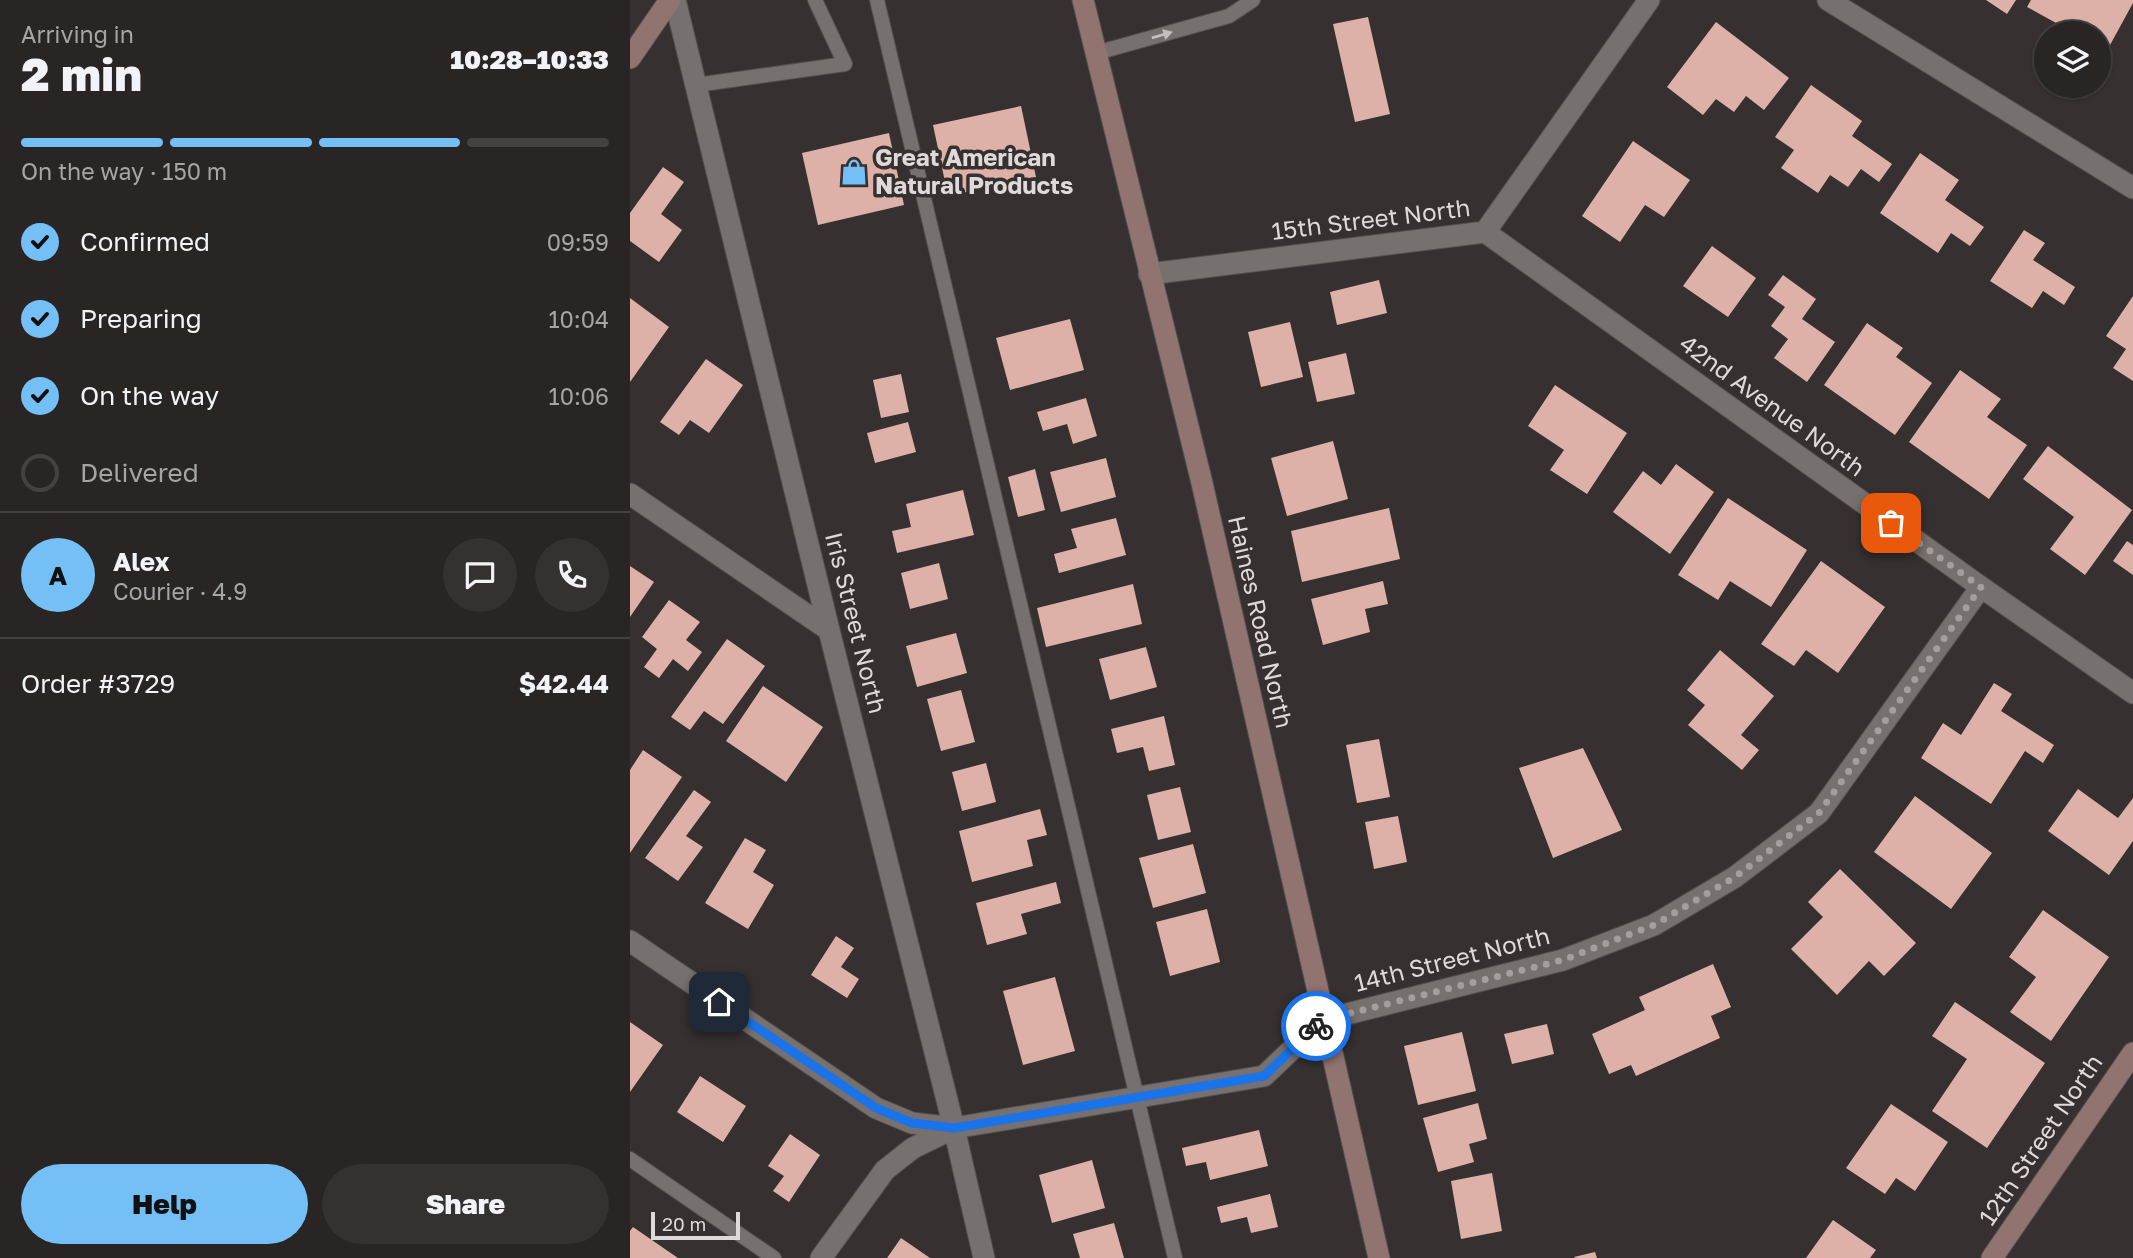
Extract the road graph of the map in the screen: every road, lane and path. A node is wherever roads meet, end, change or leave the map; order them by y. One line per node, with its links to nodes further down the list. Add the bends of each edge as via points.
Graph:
1 (673, 0): 9 (street); 10 (street, Iris Street North)
2 (814, 0): 10 (lane, via 845,64)
3 (877, 0): 21 (lane)
4 (1083, 0): 8 (street, Haines Road North)
5 (1253, 0): 8 (lane, one-way to 5, via 1229,16)
6 (1649, 0): 12 (street, 15th Street North)
7 (1828, 0): 11 (street)
8 (1096, 53): 13 (street, Haines Road North)
9 (630, 58)
10 (695, 85): 16 (street, Iris Street North)
11 (2133, 188)
12 (1485, 232): 13 (street, 15th Street North); 15 (street, 42nd Avenue North)
13 (1149, 274): 19 (street, Haines Road North, via 1202,483)
14 (630, 494): 16 (street)
15 (1981, 587): 17 (street, 42nd Avenue North); 19 (street, 14th Street North, via 1819,813 1735,877 1654,925 1563,960)
16 (829, 630): 22 (street, Iris Street North)
17 (2133, 693)
18 (630, 941): 22 (street, via 876,1108 912,1123)
19 (1323, 1020): 21 (street, 14th Street North, via 1264,1076); 28 (street, Haines Road North)
20 (2133, 1053): 29 (street, 12th Street North)
21 (1137, 1097): 22 (street, 14th Street North); 27 (lane)
22 (954, 1128): 25 (street, 14th Street North, via 913,1148 885,1170); 26 (street, Iris Street North)
23 (630, 1159): 24 (lane)
24 (774, 1258)
25 (821, 1258)
26 (984, 1258)
27 (1175, 1258)
28 (1378, 1258)
29 (1992, 1258)

